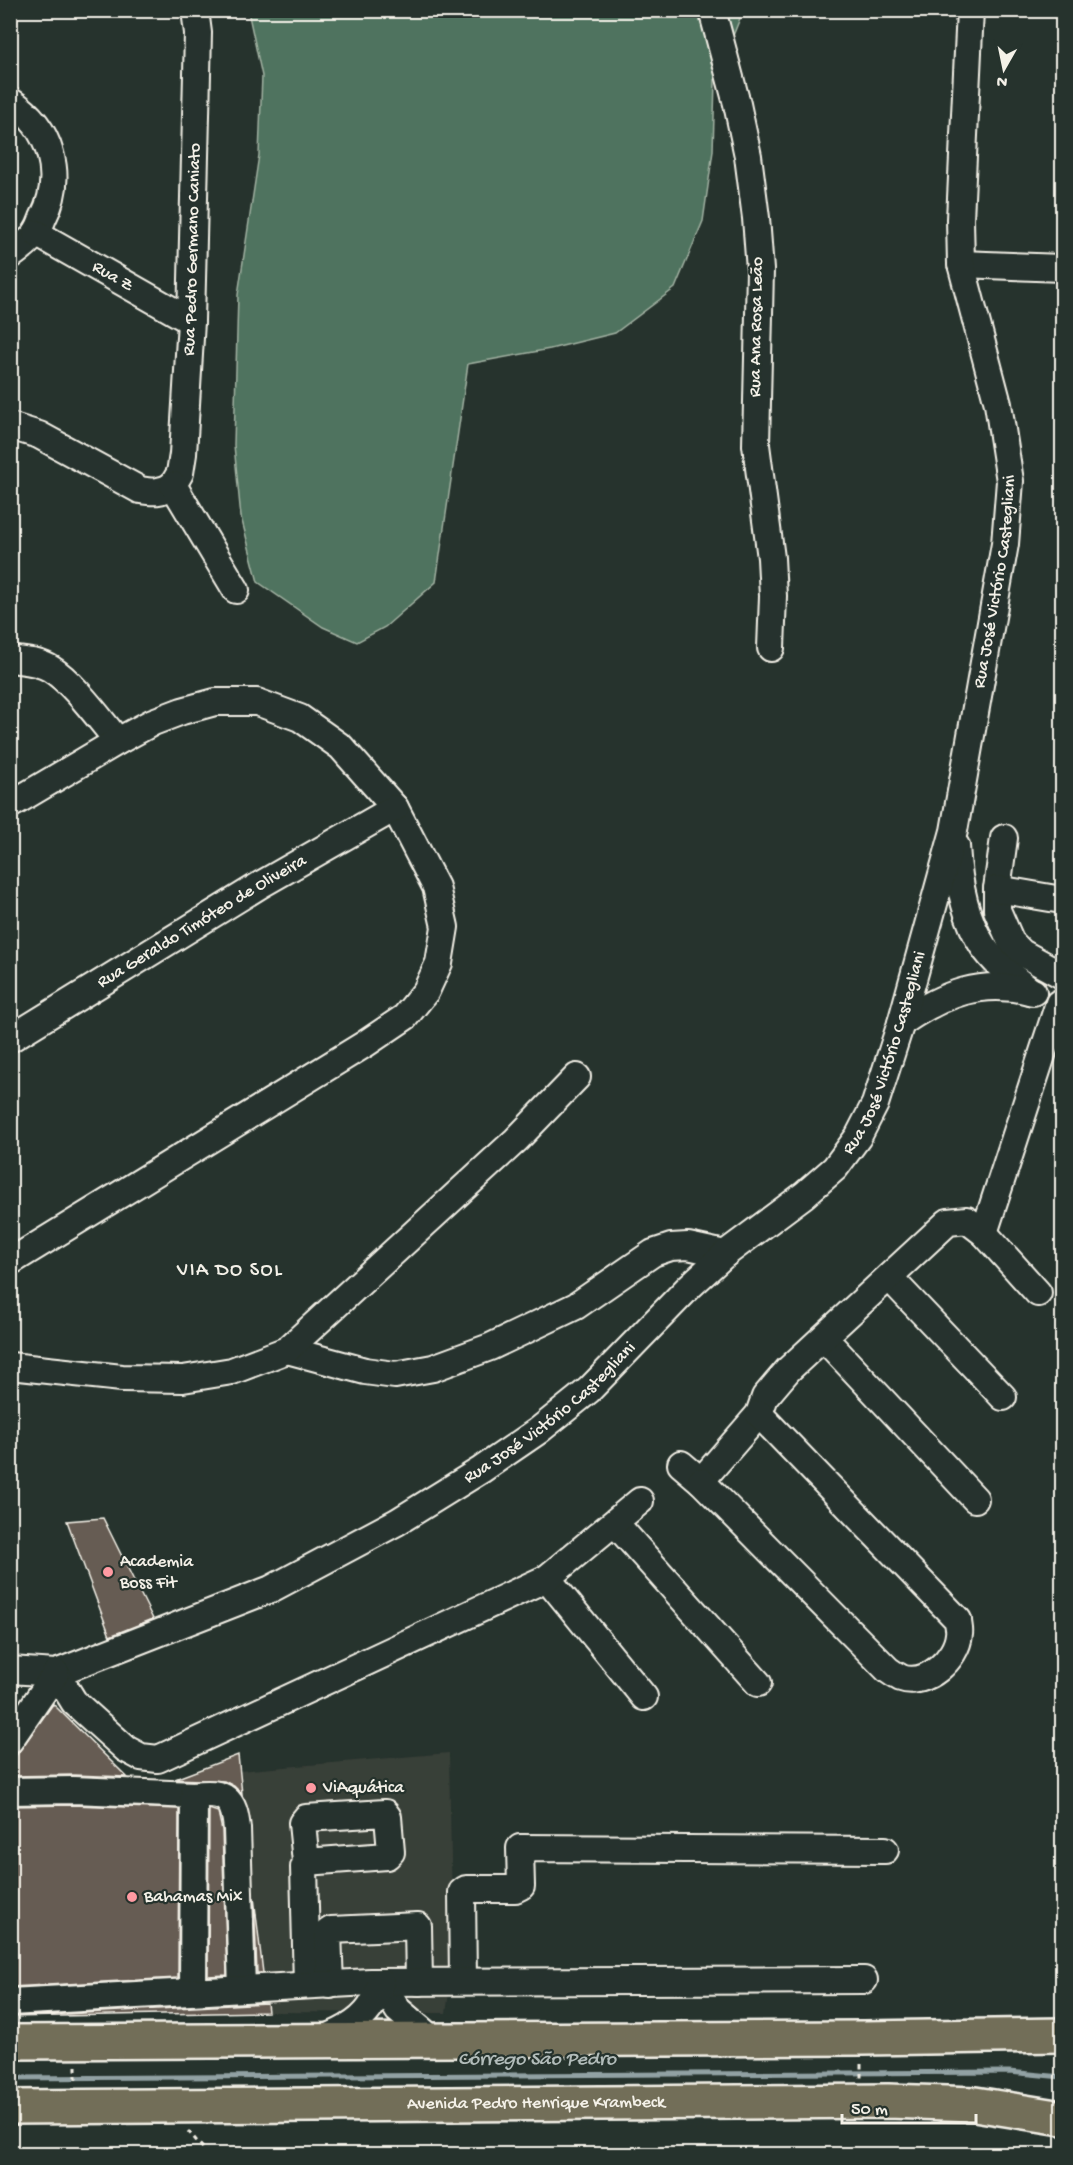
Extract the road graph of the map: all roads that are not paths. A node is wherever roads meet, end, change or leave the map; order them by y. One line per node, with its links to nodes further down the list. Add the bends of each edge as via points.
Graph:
1 (195, 10): 9 (street, Rua Pedro Germano Caniato, via 198,33)
2 (712, 10): 13 (street, Rua Ana Rosa Leão, via 737,104 756,218 760,270 756,445 771,558)
3 (970, 10): 7 (street, Rua José Victório Castegliani)
4 (10, 101): 5 (street, via 24,110 45,137 54,169 51,203)
5 (36, 233): 6 (street); 9 (street, Rua Z)
6 (10, 256)
7 (961, 264): 8 (street); 18 (street, Rua José Victório Castegliani, via 998,404 1010,481 1005,544)
8 (1062, 268)
9 (191, 321): 11 (street, Rua Pedro Germano Caniato, via 183,454)
10 (10, 426): 11 (street, via 39,435 140,490 165,491)
11 (173, 485): 12 (street)
12 (236, 590)
13 (771, 648)
14 (10, 659): 15 (street, via 51,669)
15 (118, 741): 16 (street); 17 (street, via 182,711 215,702 257,702 300,718 341,747)
16 (10, 805)
17 (395, 808): 26 (street, Rua Geraldo Timóteo de Oliveira, via 260,885); 30 (street, via 436,887 445,927 435,973 405,1017)
18 (954, 831): 23 (street, via 957,867 971,924 1000,967); 25 (street, Rua José Victório Castegliani)
19 (1004, 838): 20 (street)
20 (997, 889): 21 (street); 22 (street, via 997,910 1011,942 1022,953)
21 (1062, 900)
22 (1062, 975)
23 (1030, 992): 24 (street); 25 (street, via 978,987 952,993)
24 (1061, 1004): 28 (street)
25 (901, 1023): 29 (street, Rua José Victório Castegliani, via 875,1104 841,1161 804,1195)
26 (10, 1039)
27 (577, 1077): 34 (street, via 516,1140)
28 (984, 1233): 31 (street, via 967,1220 948,1222); 32 (street)
29 (725, 1254): 34 (street, via 688,1246 653,1253 576,1306 490,1347 433,1368 385,1374); 45 (street, Rua José Victório Castegliani, via 589,1390 482,1470 397,1522 271,1589)
30 (10, 1262)
31 (890, 1277): 33 (street); 36 (street)
32 (1038, 1293)
33 (824, 1338): 37 (street, via 788,1370 765,1397); 40 (street)
34 (287, 1350): 35 (street, via 232,1371 183,1379 122,1378)
35 (10, 1366)
36 (1002, 1397)
37 (759, 1414): 39 (street); 39 (street, via 958,1620 959,1634 949,1659 930,1674 913,1680 888,1670)
38 (681, 1464): 39 (street)
39 (701, 1481)
40 (975, 1499)
41 (640, 1501): 42 (street)
42 (615, 1523): 43 (street); 46 (street)
43 (547, 1578): 45 (street, via 158,1759 141,1757 126,1749 74,1702); 47 (street)
44 (10, 1670): 45 (street)
45 (56, 1673): 48 (street)
46 (758, 1683)
47 (644, 1698)
48 (10, 1740)
49 (10, 1791): 50 (street)
50 (194, 1795): 58 (street, via 228,1798 236,1815); 59 (street)
51 (885, 1850): 54 (street, via 520,1848 520,1886 462,1892)
52 (306, 1862): 57 (street)
53 (864, 1980): 54 (street)
54 (463, 1981): 56 (street)
55 (381, 1982): 56 (street); 57 (street); 62 (street, via 366,2012); 63 (street, via 398,2010)
56 (419, 1982): 57 (street, via 418,1926 331,1930)
57 (319, 1985): 58 (street)
58 (242, 1989): 59 (street)
59 (193, 1991): 60 (street)
60 (10, 2002)
61 (1062, 2035): 63 (main road)
62 (323, 2039): 63 (main road); 64 (main road)
63 (433, 2040)
64 (10, 2042)
65 (10, 2107): 66 (main road, Avenida Pedro Henrique Krambeck, via 888,2100 975,2104)
66 (1062, 2118)

